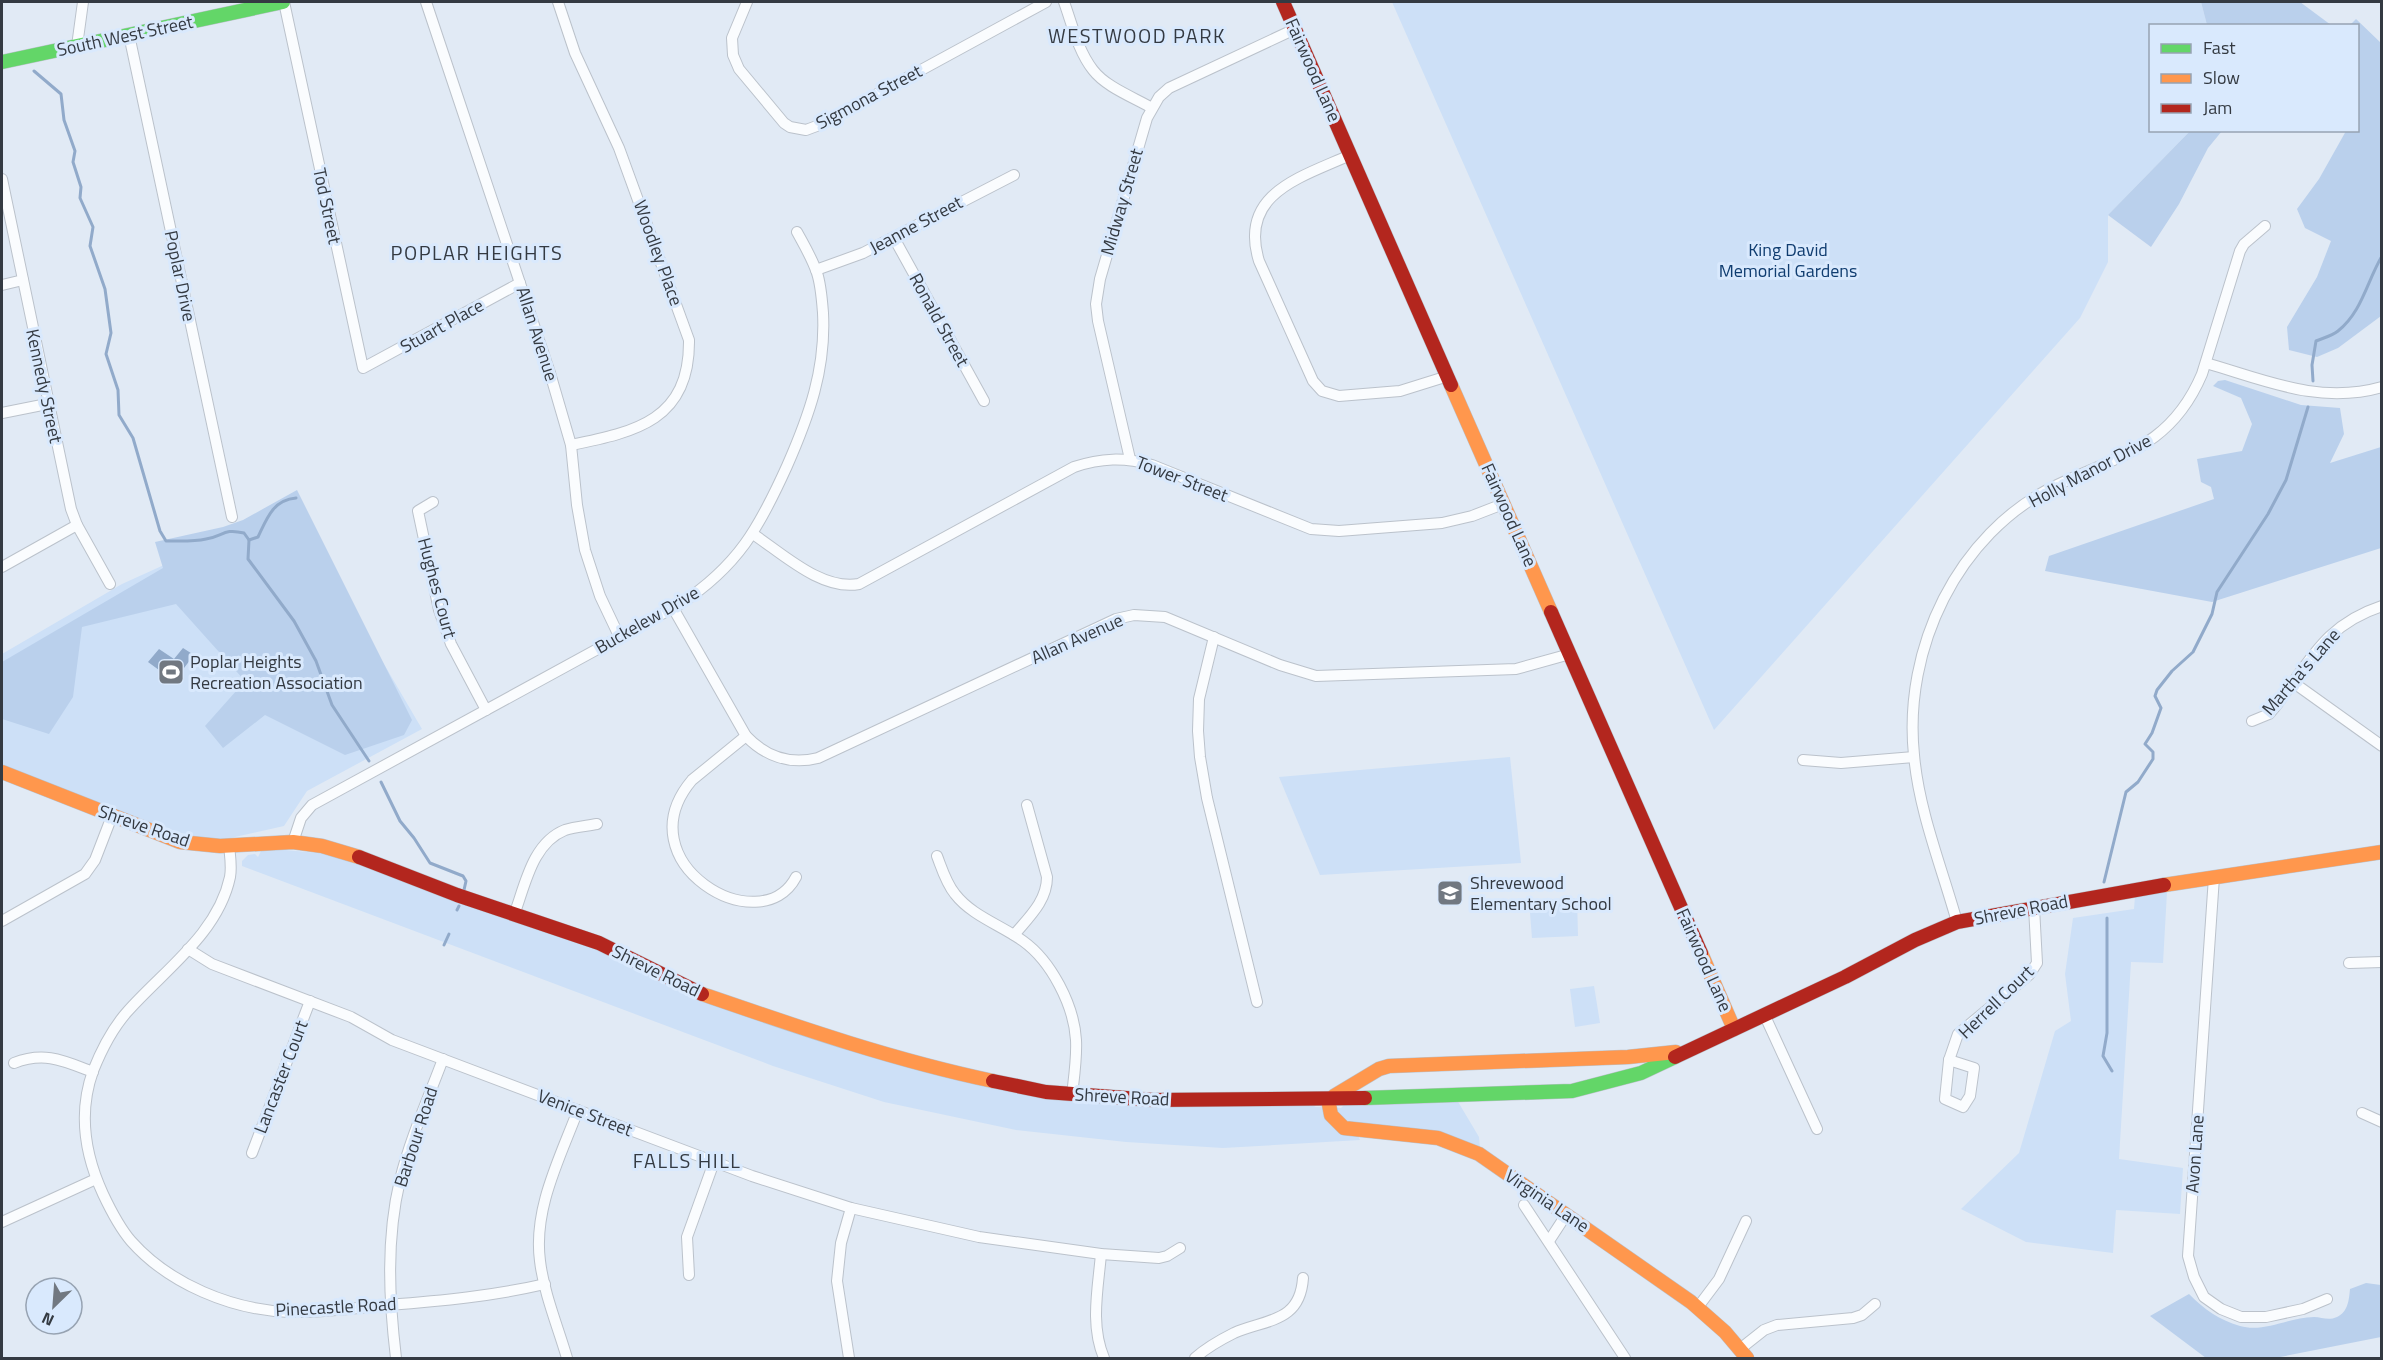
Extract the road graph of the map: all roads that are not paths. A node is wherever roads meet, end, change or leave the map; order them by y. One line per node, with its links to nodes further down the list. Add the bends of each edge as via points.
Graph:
1 (83, 2): 12 (street)
2 (284, 2): 9 (main road, South West Street); 26 (street, Tod Street)
3 (426, 2): 23 (street, Allan Avenue)
4 (558, 2): 32 (street, Woodley Place, via 575,54 620,148 689,340 684,381 670,404 650,421 623,434)
5 (747, 2): 6 (street, Sigmona Street, via 732,38 736,63 779,118 790,127 806,130)
6 (1046, 2)
7 (1064, 2): 14 (street, via 1094,71)
8 (1283, 2): 10 (main road, Fairwood Lane)
9 (236, 7): 11 (main road, South West Street)
10 (1295, 29): 14 (street, Midway Street, via 1185,79 1169,88); 15 (main road, Fairwood Lane)
11 (129, 35): 12 (main road, South West Street); 36 (street, Poplar Drive)
12 (77, 46): 13 (main road, South West Street)
13 (2, 62)
14 (1152, 108): 33 (street, Midway Street, via 1105,259 1096,304)
15 (1350, 155): 27 (main road, Fairwood Lane); 27 (street, via 1286,183 1262,208 1255,231 1264,272 1312,381 1322,391 1339,396 1400,390)
16 (1014, 175): 20 (street, Jeanne Street)
17 (2, 179): 22 (street, Kennedy Street)
18 (2265, 226): 25 (street, Holly Manor Drive, via 2240,251)
19 (797, 231): 21 (street, Buckelew Drive)
20 (894, 238): 21 (street, Jeanne Street, via 863,254); 29 (street, Ronald Street)
21 (816, 270): 38 (street, Buckelew Drive, via 824,330 819,381 799,439)
22 (23, 280): 24 (street); 30 (street, Kennedy Street)
23 (520, 282): 26 (street, Stuart Place); 32 (street, Allan Avenue)
24 (2, 285)
25 (2206, 363): 28 (street, via 2317,393 2346,394); 51 (street, Holly Manor Drive, via 2186,406 2164,431 2133,452 2029,502 1990,534 1966,563 1936,615 1920,662 1913,712)
26 (363, 368)
27 (1448, 376): 35 (main road, Fairwood Lane)
28 (2382, 387)
29 (984, 401)
30 (47, 404): 31 (street); 37 (street, Kennedy Street)
31 (2, 413)
32 (571, 446): 43 (street, Allan Avenue, via 585,550)
33 (1130, 459): 35 (street, Tower Street, via 1311,529 1339,531 1442,523); 38 (street, Tower Street, via 1101,460 1074,467 859,584 841,586 817,577)
34 (433, 502): 47 (street, Hughes Court, via 418,511 439,610 451,644)
35 (1503, 504): 45 (main road, Fairwood Lane)
36 (232, 517)
37 (77, 525): 39 (street); 40 (street, Kennedy Street)
38 (753, 534): 42 (street, Buckelew Drive, via 726,568)
39 (2, 567)
40 (110, 584)
41 (2382, 606): 46 (street, Martha's Lane, via 2352,618 2332,632)
42 (673, 608): 43 (street, Buckelew Drive); 49 (street, Allan Avenue)
43 (619, 636): 47 (street, Buckelew Drive)
44 (1214, 637): 45 (street, Allan Avenue, via 1303,673 1325,677 1516,669); 49 (street, Allan Avenue, via 1157,615 1121,617 818,758 798,761 771,755); 72 (street, via 1199,699 1200,757)
45 (1570, 654): 74 (main road, Fairwood Lane)
46 (2294, 683): 48 (street, Martha's Lane, via 2269,714); 50 (street)
47 (486, 710): 57 (street, Buckelew Drive, via 312,806 301,818)
48 (2252, 721)
49 (746, 736): 61 (street, via 684,789 672,826 676,851 702,884 733,899 772,899 788,889)
50 (2382, 746)
51 (1914, 757): 52 (street, via 1841,763); 66 (street, Holly Manor Drive)
52 (1803, 760)
53 (2, 772): 55 (main road, Shreve Road)
54 (1027, 805): 67 (street, via 1047,885 1039,904)
55 (112, 816): 58 (main road, Shreve Road, via 171,839); 65 (street, via 95,860 85,874)
56 (597, 824): 64 (street, via 565,830 547,841 533,861)
57 (293, 842): 58 (main road, Shreve Road); 64 (main road, Shreve Road, via 354,855)
58 (229, 845): 68 (street, Pinecastle Road, via 230,874 224,896)
59 (2382, 852): 62 (main road, Shreve Road)
60 (937, 856): 67 (street, via 948,883 962,902)
61 (796, 877)
62 (2214, 877): 63 (main road, Shreve Road); 102 (street, Avon Lane, via 2188,1256 2204,1298 2241,1317 2266,1317)
63 (2034, 907): 66 (main road, Shreve Road); 77 (street, Herrell Court, via 2037,963 2029,975 1958,1034)
64 (514, 915): 81 (main road, Shreve Road, via 599,943 702,994 873,1052 993,1081)
65 (2, 921)
66 (1957, 922): 73 (main road, Shreve Road)
67 (1014, 935): 81 (street, via 1036,951 1053,973 1071,1016 1076,1048)
68 (188, 949): 71 (street, Venice Street, via 212,964); 79 (street, Pinecastle Road, via 125,1015)
69 (2382, 962): 70 (street)
70 (2349, 963)
71 (310, 1001): 76 (street, Venice Street); 88 (street, Lancaster Court)
72 (1257, 1002)
73 (1764, 1014): 74 (main road, Shreve Road); 87 (street)
74 (1734, 1029): 75 (main road, Shreve Road)
75 (1687, 1051): 80 (main road, Shreve Road, via 1628,1057 1389,1066); 82 (main road, Shreve Road, via 1631,1077 1572,1091)
76 (443, 1059): 84 (street, Venice Street); 104 (street, Barbour Road, via 400,1180 392,1230)
77 (1949, 1060)
78 (14, 1063): 79 (street, via 49,1057)
79 (93, 1071): 90 (street, Pinecastle Road, via 84,1121 88,1157)
80 (1366, 1077): 82 (main road, via 1362,1089); 83 (main road, Shreve Road)
81 (1072, 1095): 83 (main road, Shreve Road)
82 (1367, 1098): 83 (main road, Shreve Road)
83 (1328, 1099): 93 (main road, Virginia Lane, via 1331,1115 1344,1128 1438,1138 1467,1148)
84 (578, 1110): 89 (street, Venice Street); 101 (street, via 543,1206 539,1244)
85 (2362, 1113): 86 (street)
86 (2382, 1122)
87 (1817, 1129)
88 (252, 1153)
89 (714, 1162): 92 (street, Venice Street); 99 (street, via 687,1237)
90 (96, 1179): 95 (street); 104 (street, Pinecastle Road, via 121,1229 135,1246 168,1272 208,1294 287,1312)
91 (1524, 1205): 96 (street)
92 (851, 1208): 98 (street, Venice Street, via 979,1238); 109 (street, via 841,1243 837,1281)
93 (1566, 1215): 96 (street); 105 (main road, Virginia Lane)
94 (1746, 1221): 105 (street, via 1719,1279)
95 (2, 1222)
96 (1549, 1241): 112 (street)
97 (1180, 1248): 98 (street, Venice Street, via 1159,1258)
98 (1101, 1254): 110 (street, via 1095,1318)
99 (689, 1275)
100 (1303, 1278): 111 (street, via 1299,1297 1288,1313 1233,1334)
101 (545, 1284): 104 (street, Pinecastle Road, via 479,1297); 108 (street)
102 (2327, 1299)
103 (1875, 1304): 106 (street, via 1853,1318 1777,1325 1764,1330)
104 (389, 1305): 107 (street, Barbour Road)
105 (1698, 1307): 106 (main road, Virginia Lane)
106 (1744, 1354)
107 (396, 1359)
108 (567, 1359)
109 (849, 1359)
110 (1104, 1359)
111 (1195, 1359)
112 (1625, 1359)

